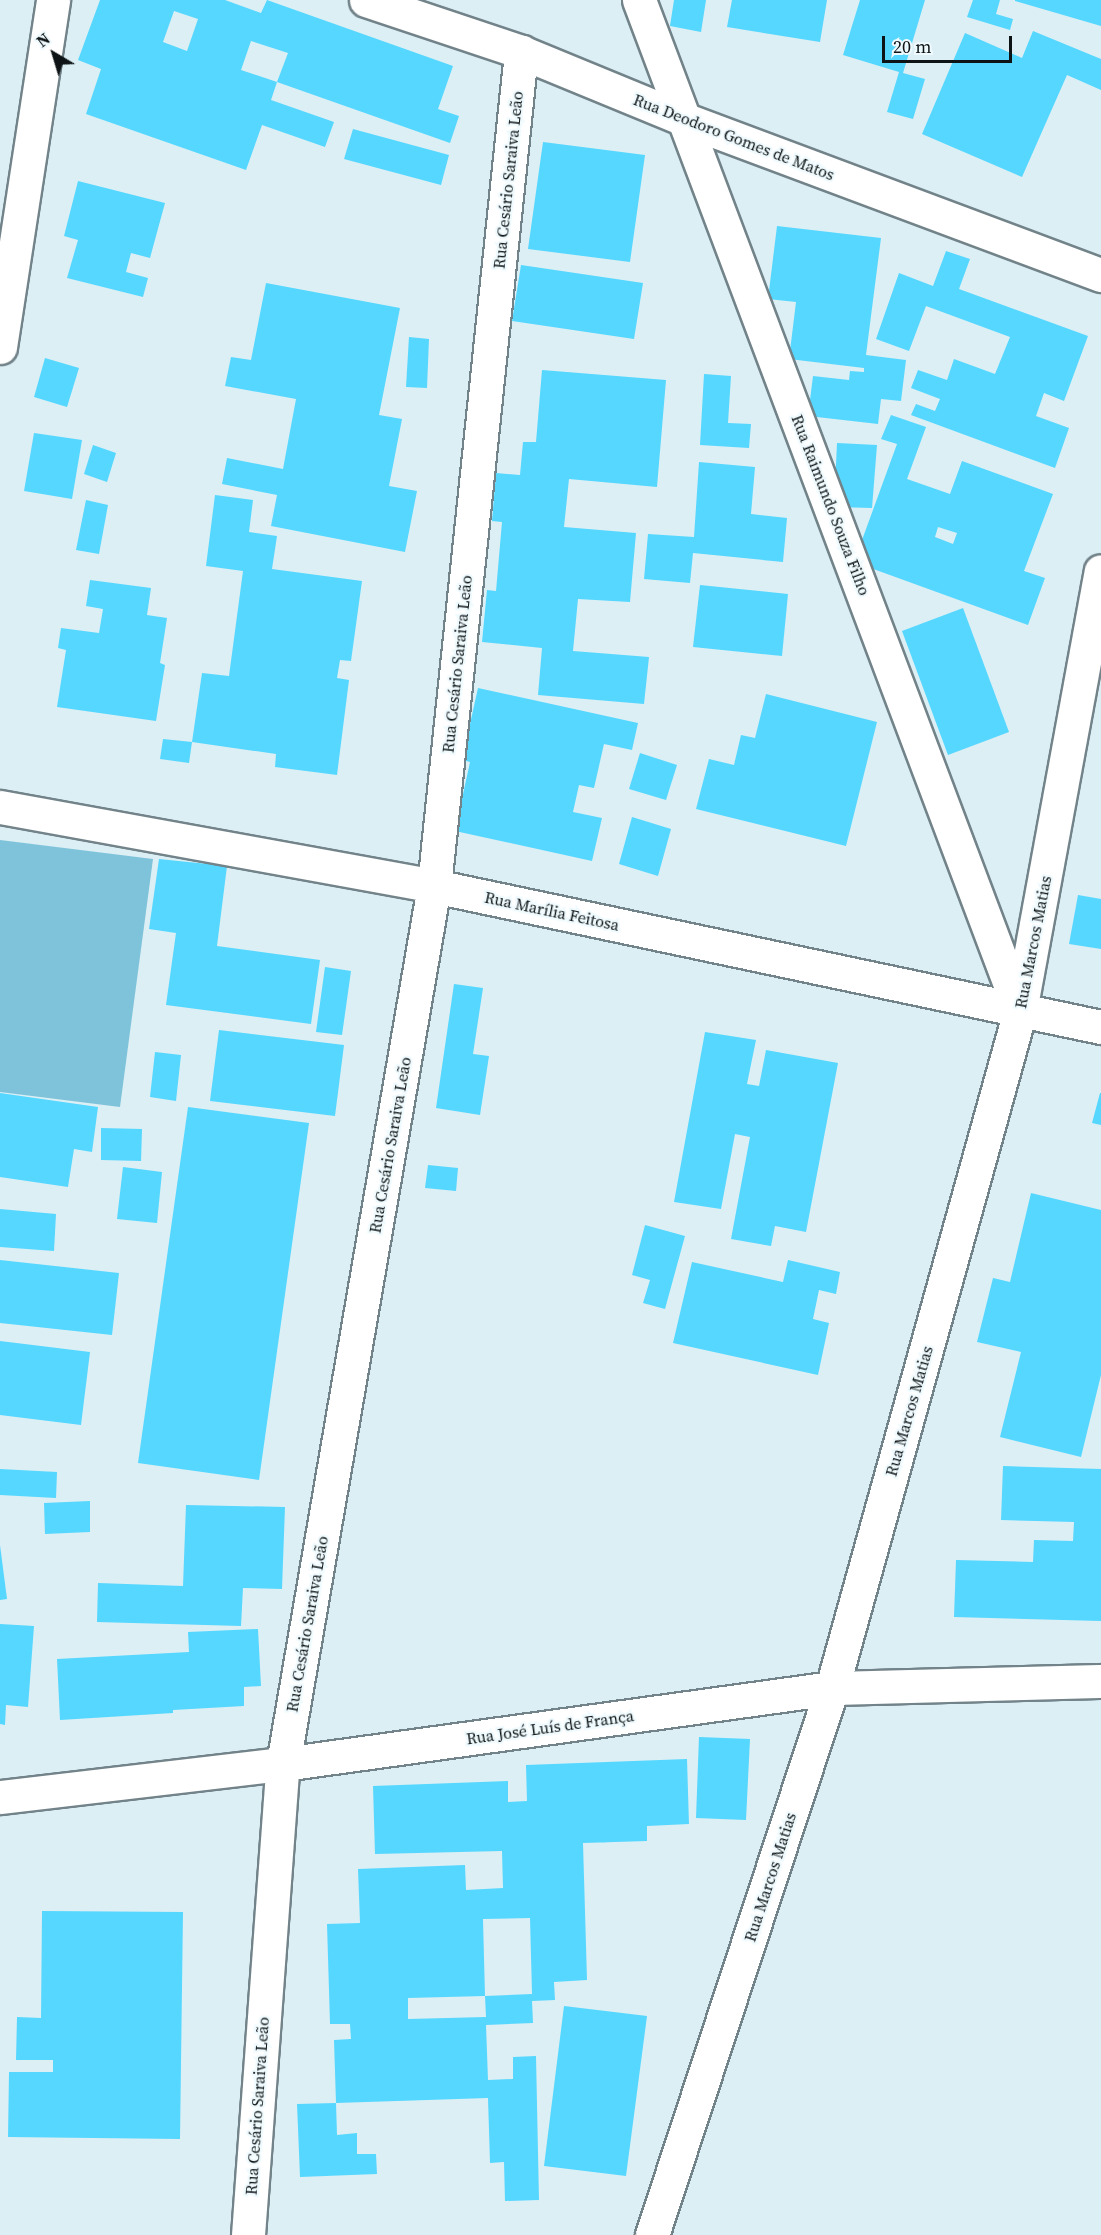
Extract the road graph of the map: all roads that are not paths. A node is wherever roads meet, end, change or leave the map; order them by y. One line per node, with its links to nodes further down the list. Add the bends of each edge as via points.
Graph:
1 (53, 0): 7 (street)
2 (366, 0): 4 (street, Rua Deodoro Gomes de Matos)
3 (639, 0): 5 (street, Rua Raimundo Souza Filho)
4 (521, 52): 5 (street, Rua Deodoro Gomes de Matos); 10 (street, Rua Cesário Saraiva Leão)
5 (686, 120): 6 (street, Rua Deodoro Gomes de Matos); 11 (street, Rua Raimundo Souza Filho)
6 (1101, 275)
7 (0, 347)
8 (1101, 571): 11 (street, Rua Marcos Matias)
9 (0, 807): 10 (street, Rua Marília Feitosa)
10 (434, 886): 11 (street, Rua Marília Feitosa); 15 (street, Rua Cesário Saraiva Leão)
11 (1020, 1011): 12 (street, Rua Marília Feitosa); 14 (street, Rua Marcos Matias)
12 (1101, 1027)
13 (1101, 1681): 14 (street, Rua José Luís de França)
14 (832, 1688): 15 (street, Rua José Luís de França); 18 (street, Rua Marcos Matias)
15 (283, 1764): 16 (street, Rua José Luís de França); 17 (street, Rua Cesário Saraiva Leão)
16 (0, 1797)
17 (248, 2235)
18 (652, 2235)

